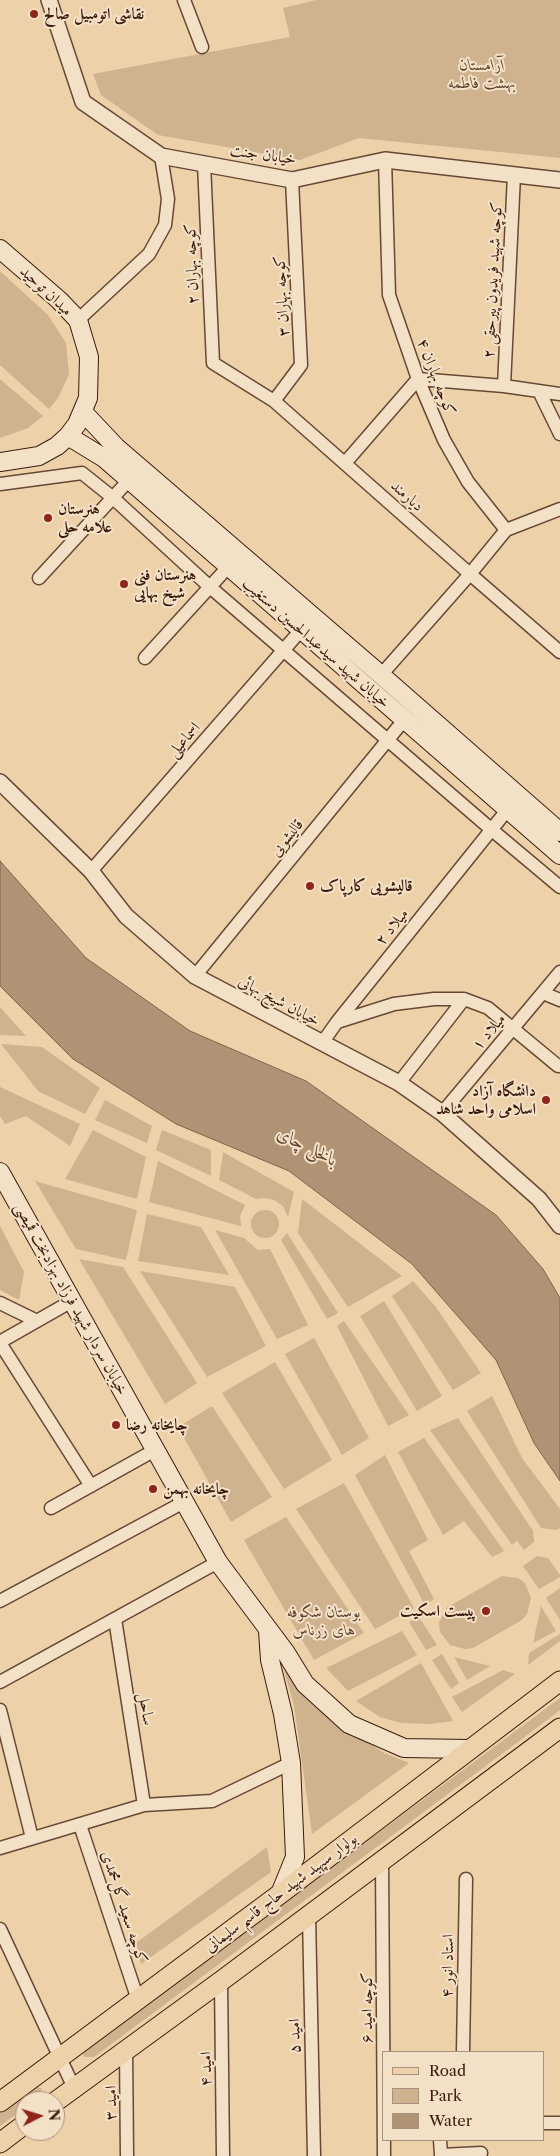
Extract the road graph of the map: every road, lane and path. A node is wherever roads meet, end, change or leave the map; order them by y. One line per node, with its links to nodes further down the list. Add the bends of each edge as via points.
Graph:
1 (49, 0): 4 (street, خیابان جنت, via 84,102)
2 (184, 0): 3 (street)
3 (202, 47)
4 (161, 156): 6 (street, خیابان جنت); 11 (street, via 168,199 166,225 149,254)
5 (385, 160): 7 (street, خیابان جنت); 8 (street, خیابان جنت); 13 (street, کوچه بهاران ۴, via 389,295)
6 (204, 164): 8 (street, خیابان جنت); 12 (street, کوچه بهاران ۲)
7 (514, 175): 9 (street, خیابان جنت); 14 (street, کوچه شهید فریدون پیرحقی ۲)
8 (292, 180): 17 (street, کوچه بهاران ۳, via 301,365)
9 (560, 180)
10 (0, 249): 11 (main road, میدان توحید)
11 (78, 320): 18 (main road, میدان توحید, via 90,357 88,398)
12 (213, 363): 17 (street, دیارمند)
13 (418, 379): 14 (street); 22 (street); 27 (street, کوچه بهاران ۴, via 444,440 468,482)
14 (504, 386): 15 (street)
15 (539, 391): 16 (street); 19 (street)
16 (560, 394)
17 (274, 401): 22 (street, دیارمند)
18 (83, 412): 20 (main road, میدان توحید); 36 (main road, خیابان شهید سیدعبدالحسین دستغیب, via 116,448)
19 (560, 434)
20 (68, 436): 21 (main road, میدان توحید, via 58,446 39,456); 23 (main road, خیابان شهید سیدعبدالحسین دستغیب, via 104,458)
21 (0, 462)
22 (345, 462): 29 (street, دیارمند)
23 (129, 480): 25 (street); 28 (main road, خیابان شهید سیدعبدالحسین دستغیب)
24 (0, 484): 25 (street, via 82,474)
25 (112, 497): 30 (street); 31 (street)
26 (560, 509): 27 (street)
27 (506, 530): 29 (street)
28 (228, 567): 31 (street); 32 (main road, خیابان شهید سیدعبدالحسین دستغیب)
29 (470, 574): 34 (street, دیارمند); 36 (street)
30 (39, 578)
31 (210, 586): 33 (street); 35 (street)
32 (301, 630): 33 (street, اسماعیلی); 37 (main road, خیابان شهید سیدعبدالحسین دستغیب)
33 (283, 650): 38 (street); 44 (street, اسماعیلی)
34 (560, 652)
35 (145, 658)
36 (381, 675): 42 (main road, خیابان شهید سیدعبدالحسین دستغیب)
37 (404, 720): 38 (street, قالیشویی); 40 (main road, خیابان شهید سیدعبدالحسین دستغیب)
38 (388, 739): 41 (street); 47 (street, قالیشویی)
39 (0, 782): 44 (street, خیابان شیخ بهائی)
40 (508, 809): 41 (street, میلاد ۲); 43 (main road, خیابان شهید سیدعبدالحسین دستغیب)
41 (492, 830): 45 (street); 51 (street, میلاد ۲)
42 (560, 832)
43 (560, 855)
44 (91, 871): 47 (street, خیابان شیخ بهائی, via 126,916)
45 (560, 887)
46 (560, 972): 48 (street, میلاد ۱)
47 (195, 976): 53 (street, خیابان شیخ بهائی)
48 (543, 993): 50 (street); 52 (street, میلاد ۱)
49 (464, 999): 51 (street, via 394,1004); 52 (street, via 488,1008); 55 (street)
50 (560, 1000)
51 (336, 1022): 53 (street, میلاد ۲)
52 (512, 1029): 54 (street); 56 (street, میلاد ۱)
53 (322, 1043): 55 (street, خیابان شیخ بهائی)
54 (558, 1066)
55 (399, 1083): 56 (street, خیابان شیخ بهائی)
56 (442, 1113): 58 (street, خیابان شیخ بهائی, via 539,1199)
57 (2, 1179): 59 (main road, خیابان سردار شهید فرزاد بهزاد‌بخت قمیصی)
58 (560, 1226)
59 (72, 1301): 61 (street); 63 (main road, خیابان سردار شهید فرزاد بهزاد‌بخت قمیصی)
60 (0, 1303): 61 (street)
61 (37, 1321): 62 (street)
62 (0, 1342): 64 (street)
63 (155, 1450): 64 (street); 65 (main road, خیابان سردار شهید فرزاد بهزاد‌بخت قمیصی)
64 (91, 1486): 66 (street)
65 (184, 1502): 67 (main road, خیابان سردار شهید فرزاد بهزاد‌بخت قمیصی); 68 (street)
66 (51, 1508)
67 (218, 1562): 69 (street); 70 (main road, خیابان سردار شهید فرزاد بهزاد‌بخت قمیصی)
68 (0, 1601)
69 (116, 1619): 72 (street); 77 (street, ساحل)
70 (268, 1631): 75 (main road, خیابان سردار شهید فرزاد بهزاد‌بخت قمیصی, via 305,1684 350,1724 404,1748); 76 (main road, via 270,1660)
71 (560, 1681): 75 (main road, بولوار سپهبد شهید حاج قاسم سلیمانی)
72 (0, 1682)
73 (0, 1710): 79 (street)
74 (556, 1733): 81 (main road, بولوار سپهبد شهید حاج قاسم سلیمانی)
75 (469, 1750): 83 (main road, بولوار سپهبد شهید حاج قاسم سلیمانی)
76 (291, 1763): 77 (street, via 212,1801); 83 (main road, via 295,1857)
77 (144, 1805): 78 (street)
78 (80, 1825): 79 (street); 87 (street, کوچه سعید گل‌محمدی)
79 (32, 1838): 80 (street)
80 (0, 1848)
81 (382, 1859): 84 (main road, بولوار سپهبد شهید حاج قاسم سلیمانی); 89 (street, کوچه امید ۶)
82 (466, 1879): 90 (street, استاد انور ۴)
83 (280, 1894): 87 (main road, بولوار سپهبد شهید حاج قاسم سلیمانی)
84 (309, 1916): 86 (main road, بولوار سپهبد شهید حاج قاسم سلیمانی); 105 (street, امید ۵)
85 (0, 1929): 91 (street)
86 (221, 1981): 88 (main road, بولوار سپهبد شهید حاج قاسم سلیمانی); 104 (street, امید ۴)
87 (138, 2000): 91 (main road, بولوار سپهبد شهید حاج قاسم سلیمانی)
88 (126, 2049): 92 (main road, بولوار سپهبد شهید حاج قاسم سلیمانی); 103 (street, امید ۳)
89 (383, 2051)
90 (463, 2051)
91 (60, 2058): 92 (street); 94 (main road, بولوار سپهبد شهید حاج قاسم سلیمانی)
92 (74, 2088): 93 (main road, بولوار سپهبد شهید حاج قاسم سلیمانی)
93 (65, 2095)
94 (0, 2102)
95 (545, 2123): 96 (street)
96 (560, 2123)
97 (15, 2132): 101 (main road)
98 (384, 2141): 106 (street, کوچه امید ۶)
99 (440, 2141): 102 (street, via 441,2154)
100 (480, 2141): 102 (street)
101 (0, 2143)
102 (481, 2154)
103 (127, 2156)
104 (222, 2156)
105 (314, 2156)
106 (384, 2156)

